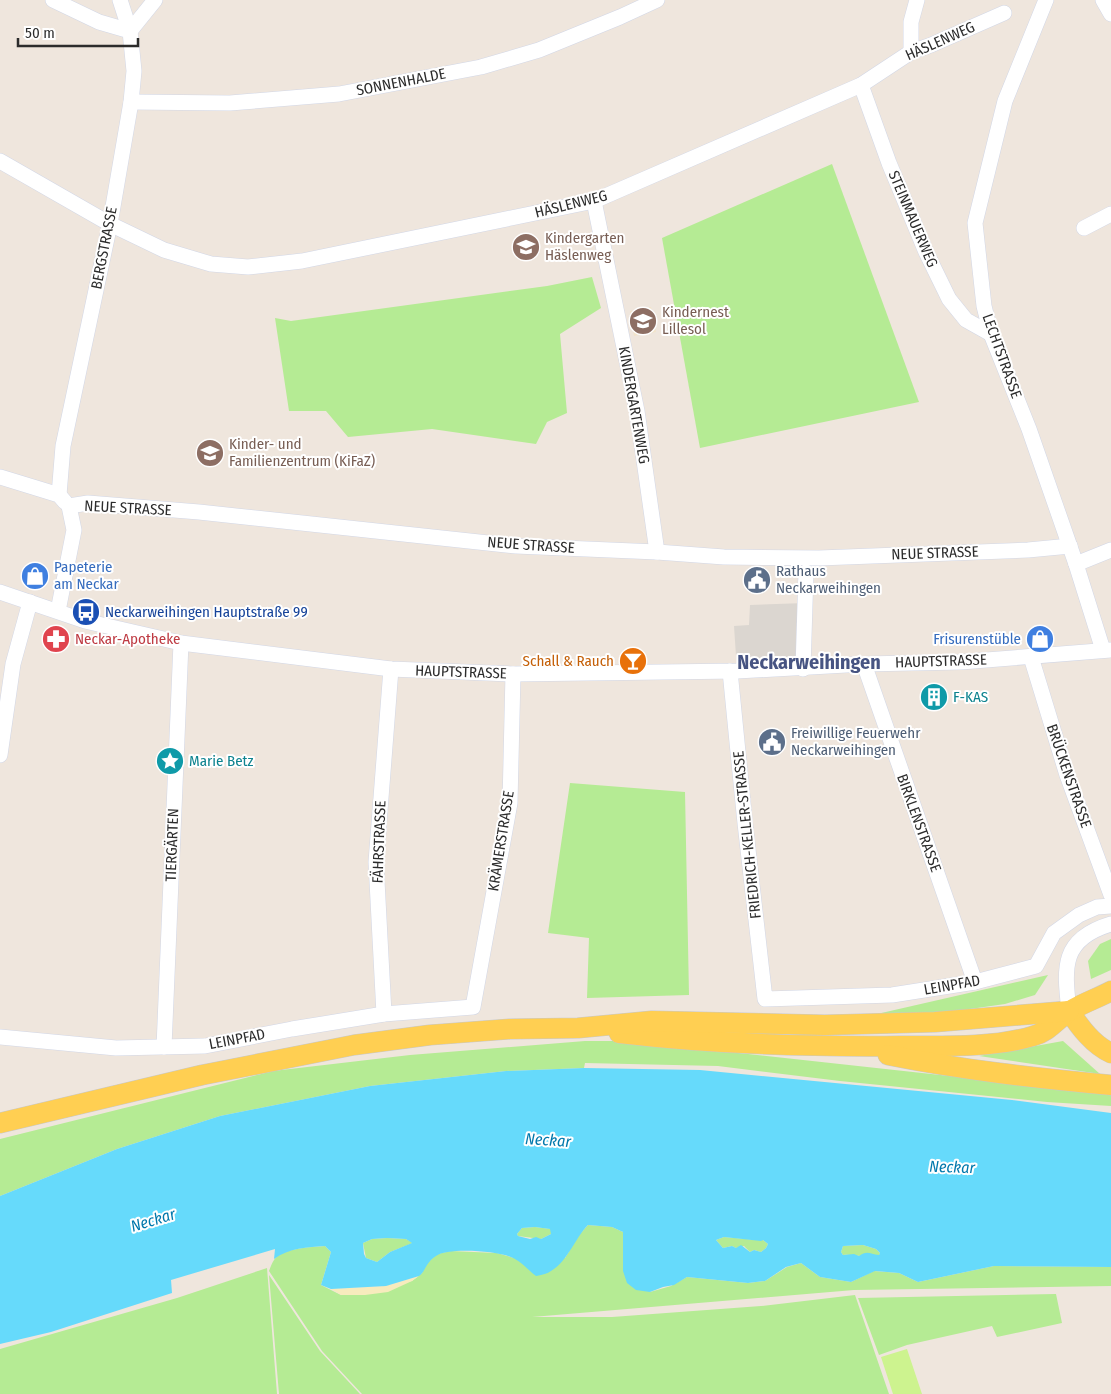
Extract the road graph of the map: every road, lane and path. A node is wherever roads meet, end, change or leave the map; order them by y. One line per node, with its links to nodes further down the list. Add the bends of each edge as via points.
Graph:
1 (53, 0): 10 (street, via 99,22)
2 (120, 0): 10 (street, BERGSTRASSE)
3 (155, 0): 10 (street)
4 (657, 0): 13 (street, SONNENHALDE, via 539,50 471,69 339,94 230,103)
5 (917, 0): 11 (street, via 911,22)
6 (1046, 0): 19 (street, LECHTSTRASSE, via 1005,101 975,223 984,306)
7 (1104, 0): 9 (street)
8 (1004, 13): 11 (street, HÄSLENWEG)
9 (1111, 14)
10 (130, 31): 13 (street, BERGSTRASSE, via 134,71)
11 (911, 52): 12 (street, HÄSLENWEG)
12 (861, 85): 15 (street, HÄSLENWEG); 19 (street, STEINMAUERWEG, via 896,180 949,299 966,320)
13 (131, 102): 17 (street, BERGSTRASSE)
14 (0, 161): 17 (street, HÄSLENWEG)
15 (594, 201): 17 (street, HÄSLENWEG, via 302,261 248,267 212,264 164,250); 24 (street, KINDERGARTENWEG, via 637,411)
16 (1111, 214): 18 (street)
17 (110, 224): 21 (street, BERGSTRASSE, via 63,446)
18 (1084, 228)
19 (991, 334): 22 (street, LECHTSTRASSE)
20 (0, 477): 21 (street, NEUE STRASSE)
21 (64, 500): 24 (street, NEUE STRASSE, via 516,546); 29 (street, BERGSTRASSE, via 74,530)
22 (1070, 546): 24 (street, NEUE STRASSE, via 819,558 724,557); 25 (street, LECHTSTRASSE)
23 (1111, 550): 25 (street)
24 (657, 552)
25 (1076, 564): 31 (street, LECHTSTRASSE)
26 (806, 572): 34 (street)
27 (0, 592): 28 (street, HAUPTSTRASSE)
28 (30, 602): 29 (street, HAUPTSTRASSE); 38 (street, via 13,664)
29 (58, 612): 30 (street, HAUPTSTRASSE)
30 (181, 643): 35 (street, HAUPTSTRASSE); 51 (street, TIERGÄRTEN)
31 (1107, 650): 32 (street, HAUPTSTRASSE)
32 (1031, 657): 33 (street, HAUPTSTRASSE); 40 (street, BRÜCKENSTRASSE, via 1067,775)
33 (864, 664): 34 (street, HAUPTSTRASSE); 43 (street, BIRKLENSTRASSE)
34 (803, 668): 36 (street, HAUPTSTRASSE)
35 (391, 669): 37 (street, HAUPTSTRASSE); 48 (street, FÄHRSTRASSE, via 376,862)
36 (730, 671): 37 (street, HAUPTSTRASSE); 45 (street, FRIEDRICH-KELLER-STRASSE)
37 (513, 674): 46 (street, KRÄMERSTRASSE, via 510,803)
38 (1, 738): 39 (street)
39 (0, 755)
40 (1111, 894)
41 (1111, 906): 43 (street, LEINPFAD, via 1079,914 1054,933 1036,966)
42 (1111, 924): 47 (street, via 1084,936 1068,960)
43 (975, 982): 45 (street, LEINPFAD, via 892,995)
44 (1111, 991): 47 (main road)
45 (764, 999)
46 (473, 1007): 48 (street, LEINPFAD)
47 (1069, 1011): 49 (main road, via 935,1022 825,1025 652,1021); 52 (main road, via 1056,1024 1034,1036 1002,1042); 53 (main road, via 1082,1030)
48 (384, 1014): 51 (street, LEINPFAD, via 205,1046)
49 (578, 1028): 52 (main road, via 706,1041); 55 (main road, via 430,1034 354,1045 202,1075)
50 (0, 1037): 51 (street, LEINPFAD, via 116,1048)
51 (164, 1047)
52 (849, 1047): 54 (main road, via 939,1065)
53 (1111, 1054)
54 (1111, 1085)
55 (0, 1123)

